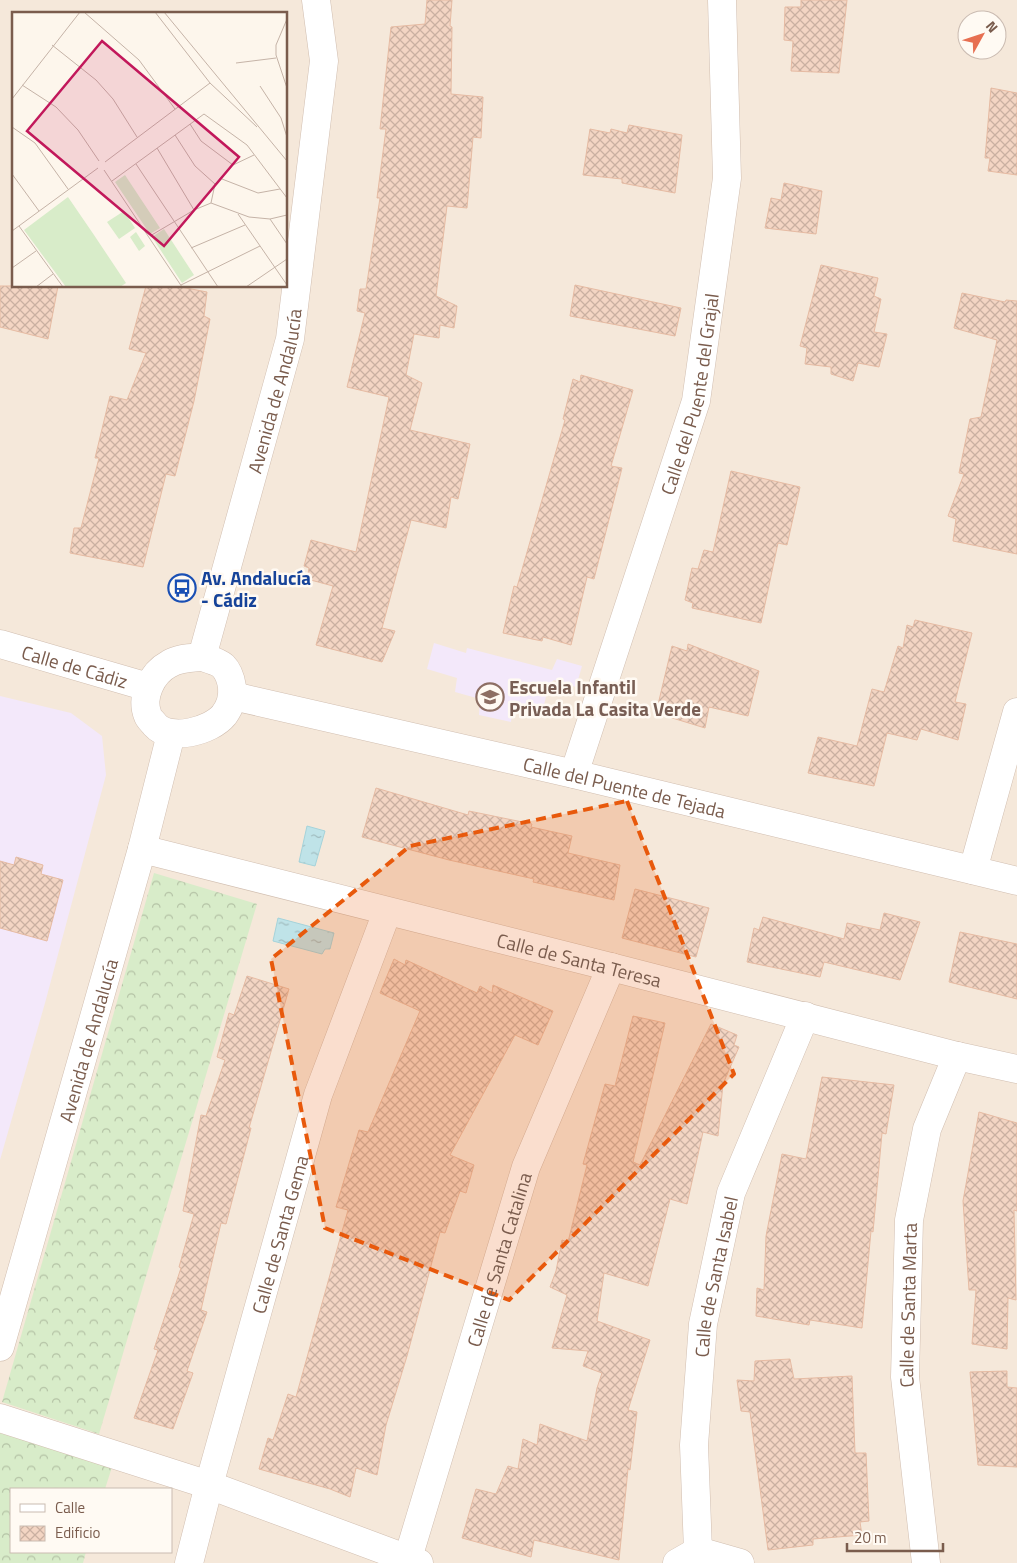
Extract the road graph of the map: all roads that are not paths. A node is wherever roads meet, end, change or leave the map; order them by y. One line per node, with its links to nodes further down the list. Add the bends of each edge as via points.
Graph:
1 (316, 0): 4 (street, Avenida de Andalucía, via 324,61 290,339)
2 (722, 0): 9 (street, Calle del Puente del Grajal, via 727,178 696,401)
3 (0, 644): 5 (street, Calle de Cádiz)
4 (202, 657): 5 (street, via 170,663 158,672); 6 (street, via 223,666 231,679)
5 (148, 687): 8 (street, via 148,717 158,728)
6 (233, 696): 8 (street, via 224,716 208,726 191,733); 9 (street, Calle del Puente de Tejada)
7 (1017, 712): 11 (street)
8 (171, 734): 10 (street, Avenida de Andalucía)
9 (574, 774): 11 (street, Calle del Puente de Tejada)
10 (142, 849): 13 (street, Calle de Santa Teresa); 18 (street, Avenida de Andalucía)
11 (973, 870): 12 (street, Calle del Puente de Tejada)
12 (1017, 881)
13 (387, 912): 14 (street, Calle de Santa Teresa); 20 (street, Calle de Santa Gema, via 318,1095)
14 (612, 967): 15 (street, Calle de Santa Teresa); 22 (street, Calle de Santa Catalina, via 526,1167)
15 (804, 1016): 16 (street, Calle de Santa Teresa); 21 (street, Calle de Santa Isabel, via 731,1193 703,1324)
16 (957, 1056): 17 (street, Calle de Santa Teresa); 25 (street, Calle de Santa Marta, via 926,1129 909,1220 905,1378)
17 (1017, 1069)
18 (0, 1346)
19 (0, 1418): 20 (street)
20 (209, 1485): 22 (street); 23 (street, Calle de Santa Gema)
21 (688, 1557): 24 (street)
22 (413, 1561)
23 (189, 1563)
24 (740, 1563)
25 (926, 1563)

